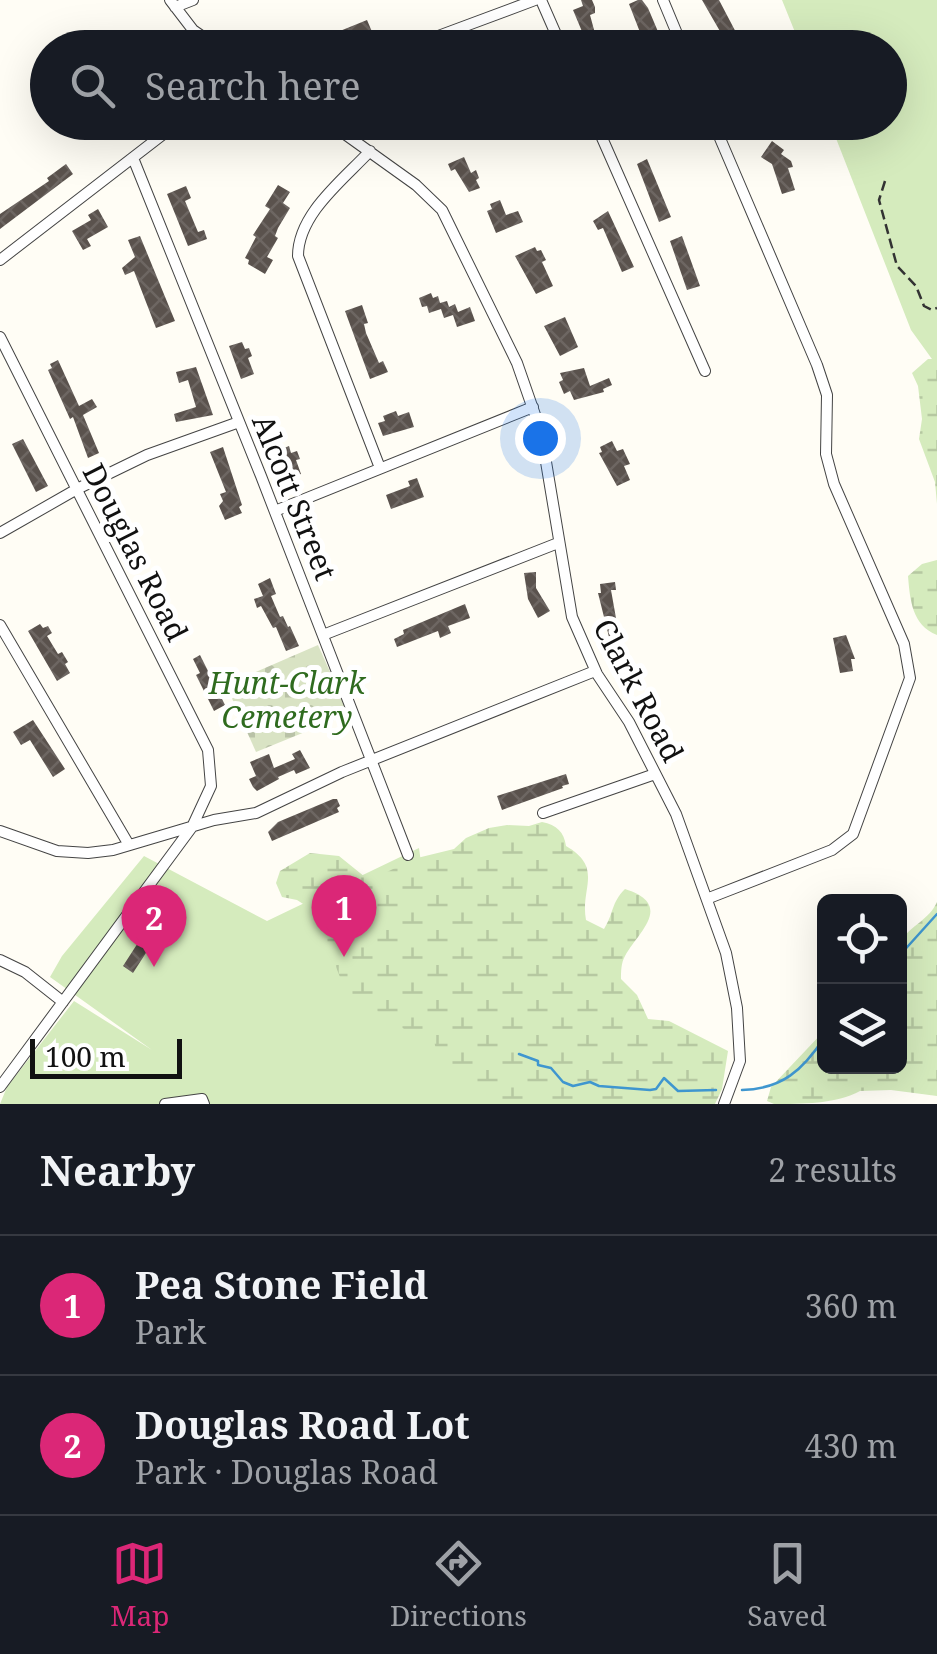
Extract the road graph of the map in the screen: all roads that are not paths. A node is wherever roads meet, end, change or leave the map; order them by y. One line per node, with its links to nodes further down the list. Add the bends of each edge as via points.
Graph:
1 (193, 0): 4 (street)
2 (538, 0): 6 (street); 7 (street)
3 (663, 0): 8 (street)
4 (172, 3): 5 (street)
5 (193, 30)
6 (456, 30)
7 (553, 30)
8 (676, 30)
9 (156, 140): 14 (street)
10 (354, 140): 13 (street, Clark Road)
11 (603, 140): 17 (street)
12 (720, 140): 35 (street, via 817,364 827,395 826,454 834,484 904,644 910,678 853,834 832,850)
13 (370, 151): 18 (street, Clark Road, via 442,210); 20 (street, via 311,217 298,256)
14 (133, 158): 15 (street); 19 (street, Alcott Street)
15 (0, 260)
16 (0, 337): 21 (street, Douglas Road)
17 (705, 371)
18 (533, 407): 20 (street); 24 (street, Clark Road)
19 (239, 422): 21 (street); 22 (street, Alcott Street)
20 (380, 468): 22 (street)
21 (77, 489): 23 (street); 31 (street, Douglas Road, via 208,750 210,786)
22 (275, 511): 26 (street, Alcott Street)
23 (0, 533)
24 (558, 543): 26 (street); 27 (street, Clark Road, via 572,617)
25 (0, 625): 33 (street)
26 (323, 636): 28 (street, Alcott Street)
27 (595, 671): 28 (street); 29 (street, Clark Road)
28 (372, 760): 31 (street, via 256,814); 34 (street, Alcott Street)
29 (655, 774): 30 (street); 35 (street, Clark Road)
30 (543, 813)
31 (192, 827): 33 (street); 37 (street, Douglas Road)
32 (0, 830): 33 (street, via 57,851)
33 (129, 846)
34 (408, 855)
35 (709, 898): 41 (street, Clark Road, via 738,1008 740,1061)
36 (0, 960): 37 (street)
37 (63, 1002): 38 (street, Douglas Road)
38 (0, 1086)
39 (165, 1104): 40 (street)
40 (204, 1104)
41 (724, 1104)

